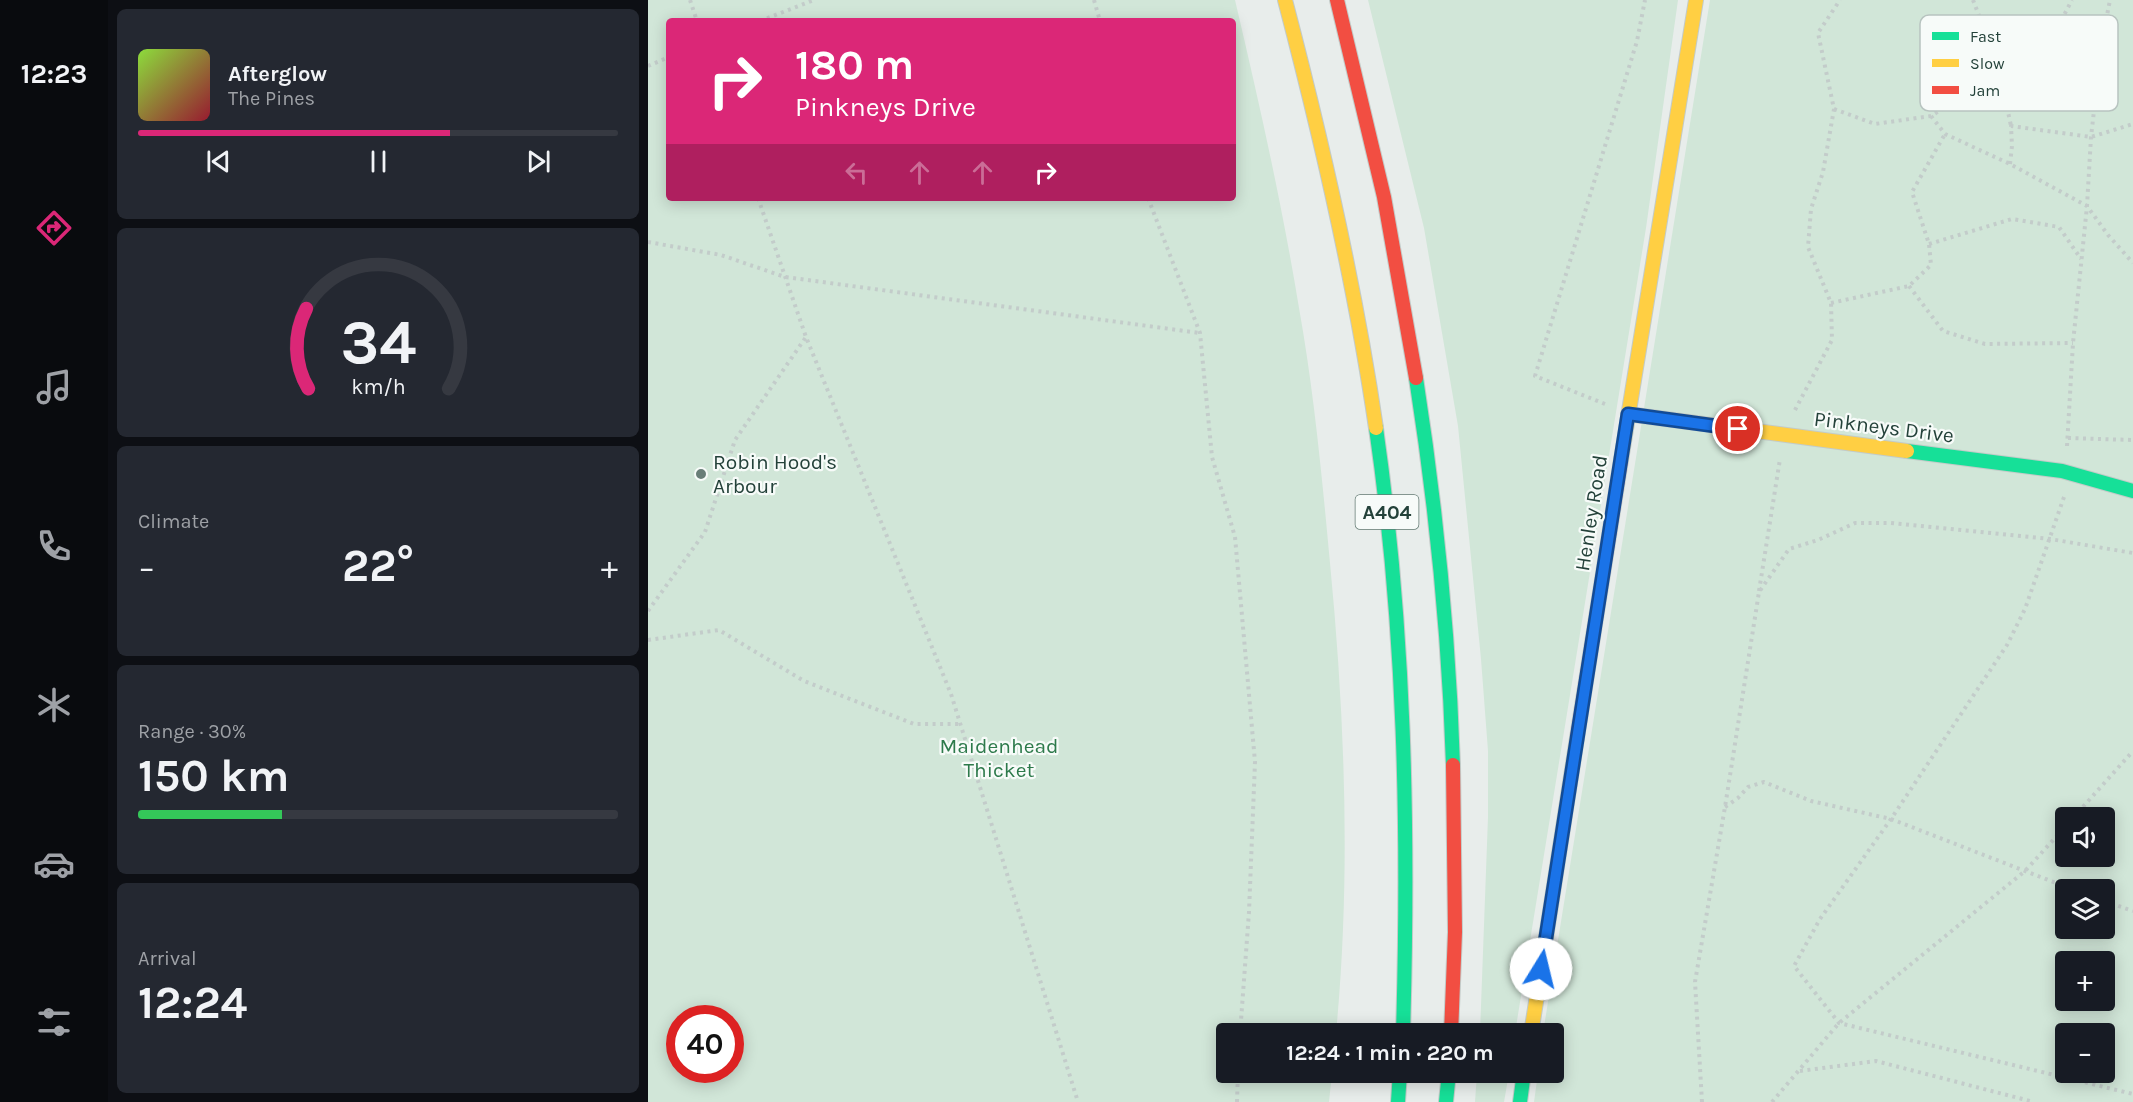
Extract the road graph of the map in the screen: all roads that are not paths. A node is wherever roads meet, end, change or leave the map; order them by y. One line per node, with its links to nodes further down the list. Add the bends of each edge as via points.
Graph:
1 (1285, 0): 6 (main road, A404, via 1339,217 1366,364 1389,531 1406,802)
2 (1337, 0): 7 (main road, A404, via 1390,224 1440,565 1453,762 1455,954)
3 (1696, 0): 4 (main road, Henley Road)
4 (1628, 414): 5 (main road, Pinkneys Drive, via 2062,471); 8 (main road, Henley Road)
5 (2133, 491)
6 (1403, 1023)
7 (1452, 1023)
8 (1533, 1023)
9 (1399, 1083): 12 (main road)
10 (1448, 1083): 13 (main road)
11 (1523, 1083): 14 (main road)
12 (1398, 1102)
13 (1446, 1102)
14 (1520, 1102)

